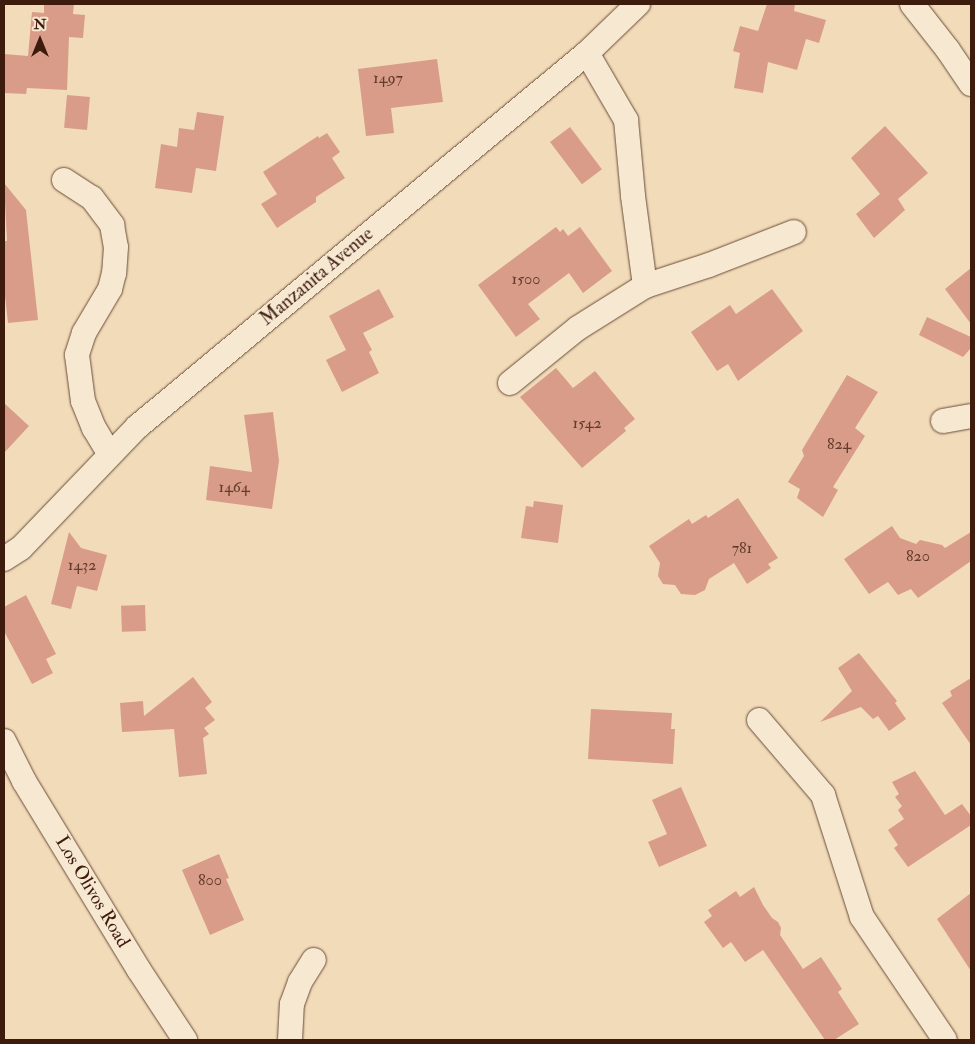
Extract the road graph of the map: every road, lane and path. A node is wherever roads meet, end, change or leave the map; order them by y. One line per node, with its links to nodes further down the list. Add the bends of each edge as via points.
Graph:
1 (638, 4): 3 (street, Manzanita Avenue)
2 (912, 4): 4 (street)
3 (586, 53): 7 (street, via 626,120); 11 (street, Manzanita Avenue, via 137,426)
4 (971, 84)
5 (64, 180): 11 (street, via 92,198 112,225 116,247 110,290 84,333 77,355 83,401)
6 (794, 232): 7 (street, via 709,266)
7 (645, 286): 8 (street, via 578,328)
8 (510, 383)
9 (971, 416): 10 (street)
10 (943, 421)
11 (110, 455): 12 (street, Manzanita Avenue, via 21,548)
12 (4, 559)
13 (759, 720): 18 (street, via 823,795 862,917)
14 (4, 741): 16 (street, Los Olivos Road, via 24,781 139,970)
15 (314, 960): 17 (street, via 300,982 292,1004)
16 (186, 1040)
17 (290, 1040)
18 (946, 1040)

